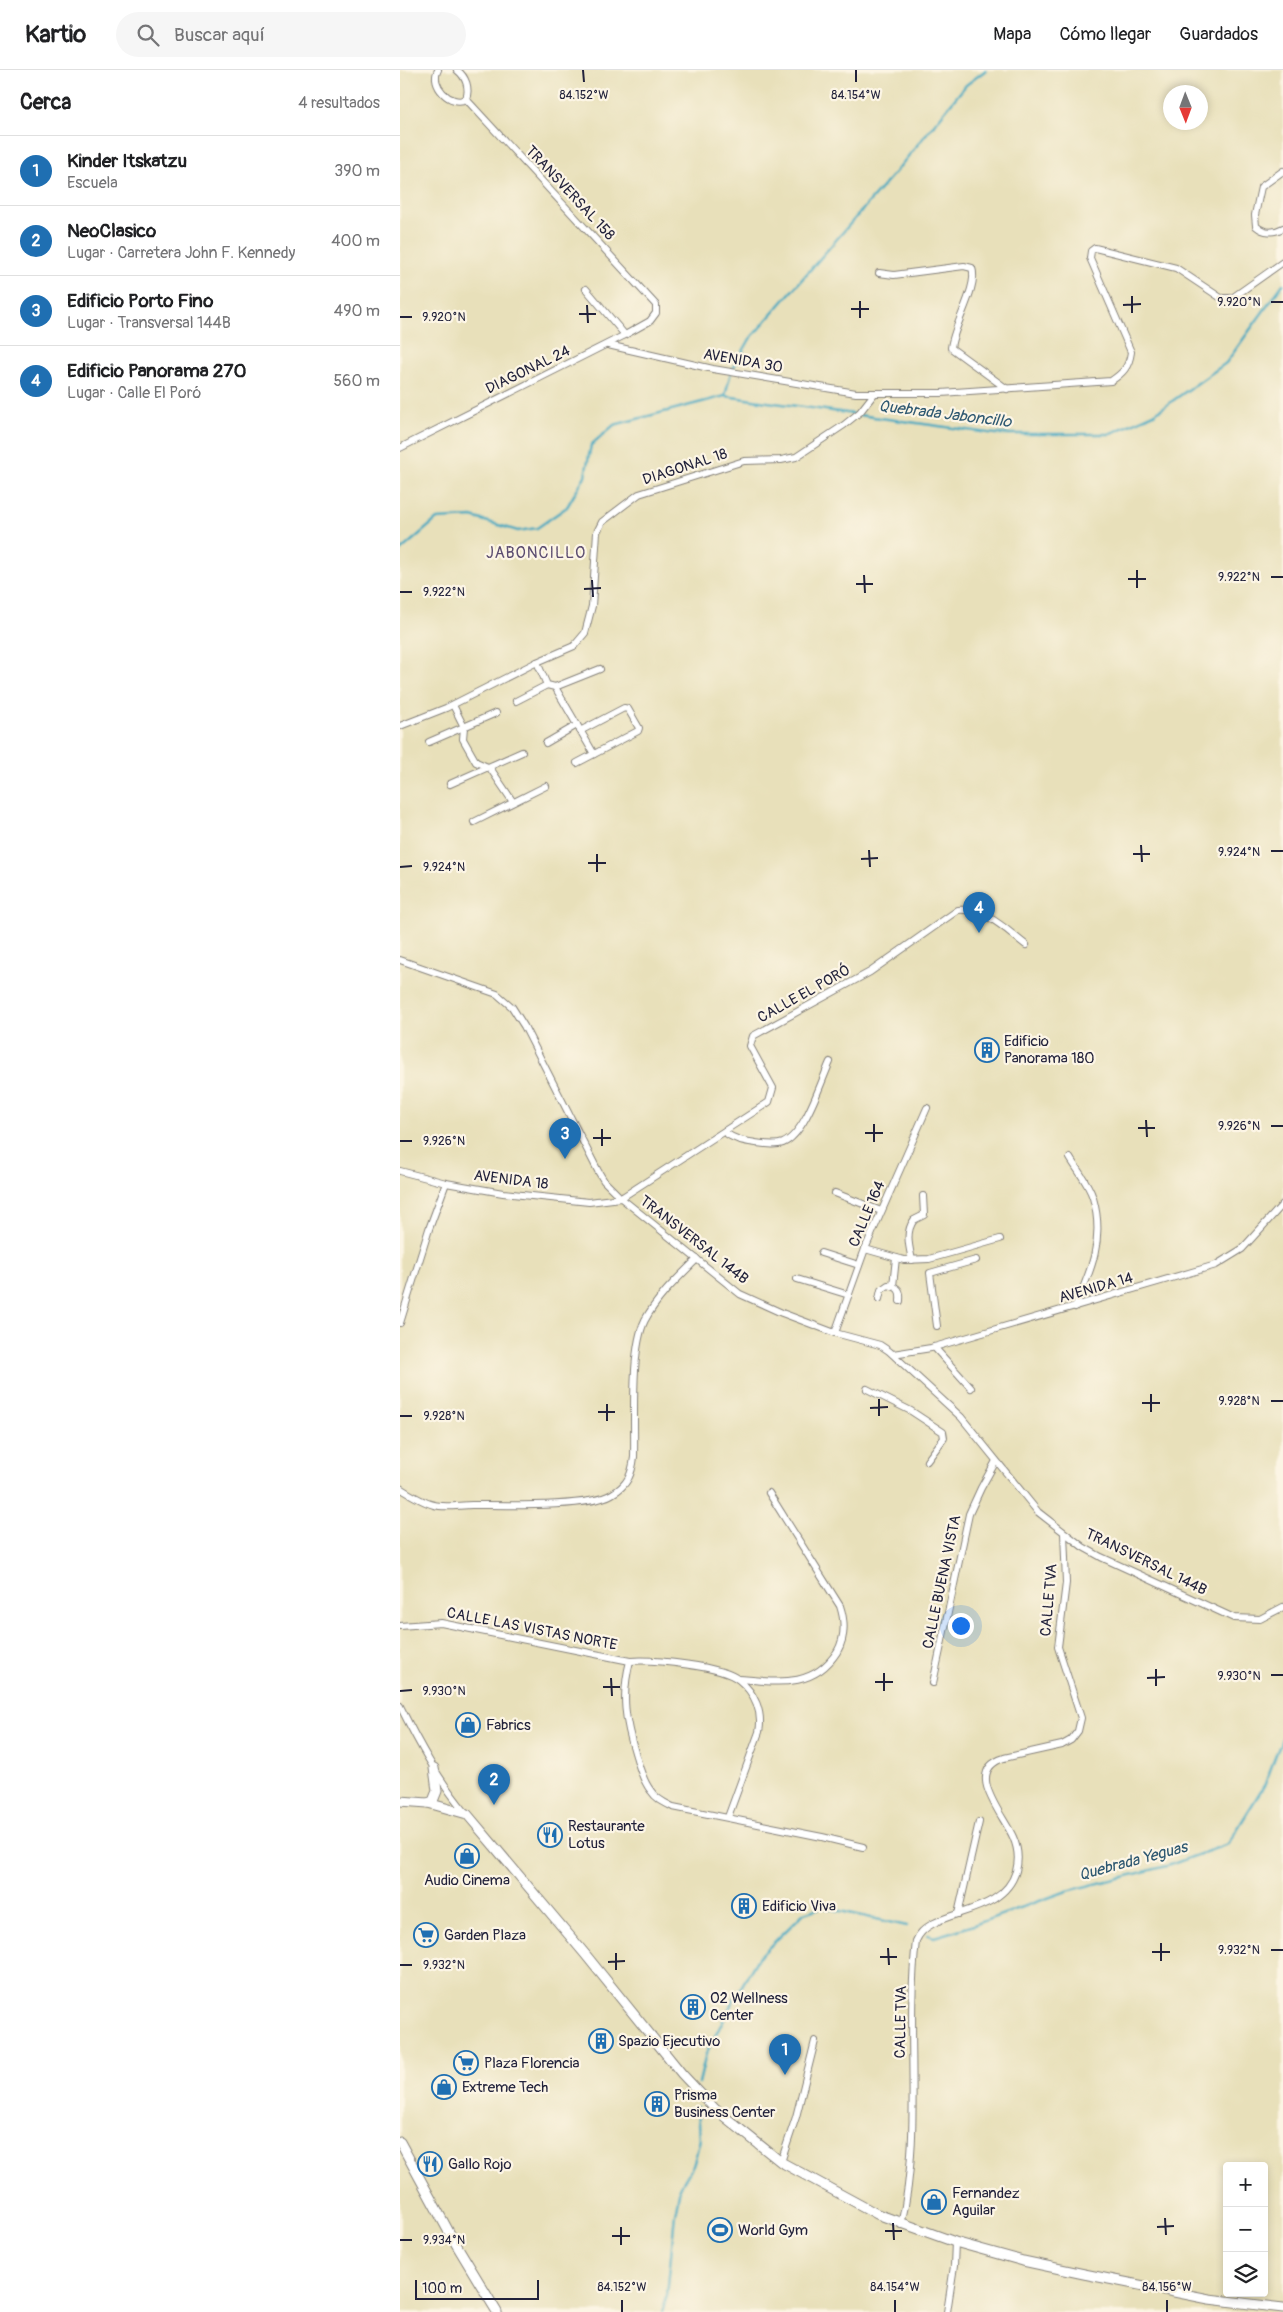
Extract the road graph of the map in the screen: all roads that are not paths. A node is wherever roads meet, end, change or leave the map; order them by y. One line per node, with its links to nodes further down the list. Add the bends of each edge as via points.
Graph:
1 (438, 70): 3 (street, via 436,82 441,91 457,101)
2 (457, 70): 3 (street, via 466,82)
3 (466, 99): 9 (street, TRANSVERSAL 158)
4 (1283, 171): 5 (street, via 1261,187 1255,215 1256,226 1261,231 1276,232)
5 (1283, 228)
6 (1283, 262): 12 (street, AVENIDA 30, via 1227,299 1176,268 1095,248 1090,258 1131,352 1129,363 1111,381)
7 (879, 272): 12 (street, via 894,275 964,266 972,268 972,284 951,348)
8 (586, 289): 10 (street)
9 (656, 305): 10 (street, DIAGONAL 24, via 656,313 650,321)
10 (625, 336): 11 (street, DIAGONAL 24)
11 (608, 345): 13 (street, AVENIDA 30, via 713,369); 14 (street, DIAGONAL 24)
12 (1007, 389): 13 (street, AVENIDA 30)
13 (874, 394): 15 (street, DIAGONAL 18, via 860,412 796,457 744,461 639,494 602,522 597,532 592,606 585,633 574,646)
14 (400, 448)
15 (537, 662): 17 (street); 20 (street, DIAGONAL 18)
16 (600, 669): 18 (street)
17 (547, 685): 18 (street); 19 (street)
18 (555, 687): 24 (street)
19 (516, 702)
20 (453, 705): 22 (street, DIAGONAL 18); 23 (street)
21 (496, 713): 23 (street)
22 (400, 726)
23 (464, 727): 25 (street); 30 (street, via 463,739 476,762)
24 (579, 728): 26 (street); 28 (street); 28 (street, via 624,708 632,715 638,731)
25 (430, 742)
26 (546, 743)
27 (522, 752): 30 (street)
28 (594, 754): 29 (street)
29 (577, 763)
30 (490, 768): 31 (street); 33 (street)
31 (450, 784)
32 (546, 786): 33 (street)
33 (513, 802): 34 (street)
34 (474, 822)
35 (1026, 945): 41 (street, CALLE EL PORÓ, via 984,913 958,910 870,972 753,1036 750,1046 773,1088 772,1098)
36 (400, 960): 39 (street, TRANSVERSAL 144B, via 497,994 512,1007 524,1026)
37 (830, 1062): 41 (street, via 792,1139 781,1144 763,1144 735,1140)
38 (568, 1095): 39 (street)
39 (563, 1101): 47 (street, TRANSVERSAL 144B, via 604,1181)
40 (927, 1108): 49 (street, CALLE 164)
41 (724, 1132): 47 (street, CALLE EL PORÓ)
42 (1070, 1158): 63 (street, via 1093,1198 1096,1220 1096,1256)
43 (400, 1171): 44 (street, AVENIDA 18)
44 (446, 1183): 47 (street, AVENIDA 18, via 589,1202); 64 (street)
45 (836, 1193): 49 (street)
46 (924, 1196): 56 (street, via 924,1215 914,1220 909,1231)
47 (621, 1198): 55 (street, TRANSVERSAL 144B)
48 (1283, 1204): 63 (street, AVENIDA 14, via 1242,1249 1216,1265)
49 (881, 1211): 51 (street, CALLE 164)
50 (1000, 1239): 52 (street)
51 (865, 1249): 54 (street); 57 (street, CALLE 164)
52 (966, 1249): 56 (street); 65 (street, via 972,1260 930,1274)
53 (821, 1253): 57 (street)
54 (896, 1258): 56 (street); 59 (street)
55 (697, 1259): 66 (street, TRANSVERSAL 144B, via 740,1294); 73 (street, via 658,1300 644,1322 638,1343 632,1474 624,1486 597,1500 532,1505 436,1506)
56 (912, 1260)
57 (860, 1264): 60 (street, CALLE 164)
58 (797, 1279): 60 (street)
59 (893, 1286): 61 (street, via 884,1287); 62 (street, via 899,1290)
60 (849, 1294): 66 (street, CALLE 164)
61 (879, 1299)
62 (900, 1302)
63 (1075, 1307): 67 (street, AVENIDA 14)
64 (400, 1323)
65 (937, 1326)
66 (836, 1333): 68 (street, TRANSVERSAL 144B, via 880,1344)
67 (934, 1347): 68 (street, AVENIDA 14); 69 (street)
68 (893, 1354): 72 (street, TRANSVERSAL 144B, via 961,1417)
69 (971, 1388)
70 (867, 1389): 71 (street, via 912,1411 943,1432 944,1438)
71 (927, 1461)
72 (996, 1461): 75 (street, TRANSVERSAL 144B, via 1038,1512); 80 (street, CALLE BUENA VISTA, via 969,1514)
73 (400, 1488)
74 (769, 1493): 79 (street, CALLE LAS VISTAS NORTE, via 840,1606 842,1639 831,1661 808,1678 782,1682)
75 (1064, 1534): 76 (street, TRANSVERSAL 144B, via 1101,1557 1234,1618 1260,1619); 89 (street, CALLE TVA, via 1066,1583 1058,1647 1081,1718 1078,1731 1062,1745 1004,1758 988,1767 985,1780 991,1797 1014,1838 1018,1852 1016,1871 996,1898)
76 (1283, 1607)
77 (400, 1626): 78 (street, CALLE LAS VISTAS NORTE, via 441,1623)
78 (630, 1660): 79 (street, CALLE LAS VISTAS NORTE, via 698,1667); 86 (street, CALLE LAS VISTAS NORTE, via 625,1718 651,1792 673,1807)
79 (739, 1679): 86 (street, via 756,1703 761,1721)
80 (933, 1683)
81 (400, 1706): 82 (street)
82 (434, 1768): 84 (main road, via 437,1792 433,1801); 85 (street)
83 (400, 1801): 84 (main road)
84 (428, 1803): 85 (main road)
85 (467, 1814): 92 (main road, via 682,2074 715,2109)
86 (728, 1817): 88 (street, CALLE LAS VISTAS NORTE)
87 (979, 1822): 89 (street)
88 (863, 1847)
89 (958, 1914): 93 (street, CALLE TVA, via 927,1926 916,1941 912,2157)
90 (815, 2041): 92 (street)
91 (400, 2142): 96 (main road)
92 (781, 2162): 93 (main road)
93 (901, 2225): 94 (main road)
94 (955, 2242): 95 (main road, via 1084,2274 1209,2299); 97 (street)
95 (1283, 2308)
96 (497, 2312)
97 (947, 2312)

